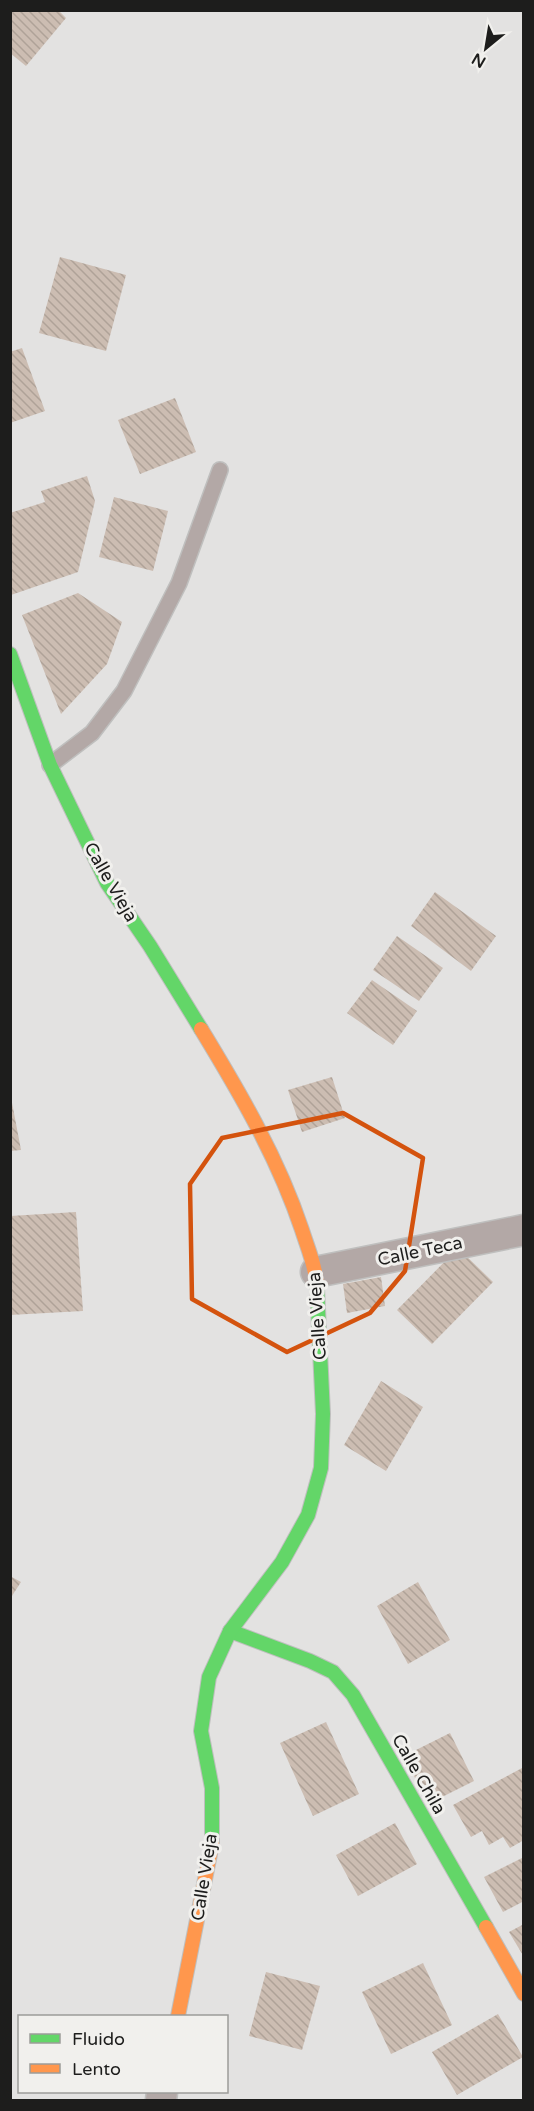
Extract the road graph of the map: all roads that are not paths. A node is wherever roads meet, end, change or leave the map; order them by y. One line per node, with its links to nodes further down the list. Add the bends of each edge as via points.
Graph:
1 (220, 470): 3 (lane, via 179,583 124,691 92,733)
2 (10, 654): 3 (street, Calle Vieja)
3 (50, 765): 5 (street, Calle Vieja, via 107,883 240,1093 288,1189)
4 (524, 1230): 5 (street, Calle Teca)
5 (316, 1272): 6 (street, Calle Vieja, via 323,1414 321,1468 303,1525 282,1562)
6 (230, 1631): 7 (street, Calle Chila, via 333,1672 353,1695); 8 (street, Calle Vieja, via 209,1677 201,1731 212,1788 212,1848)
7 (524, 1994)
8 (178, 2015)

